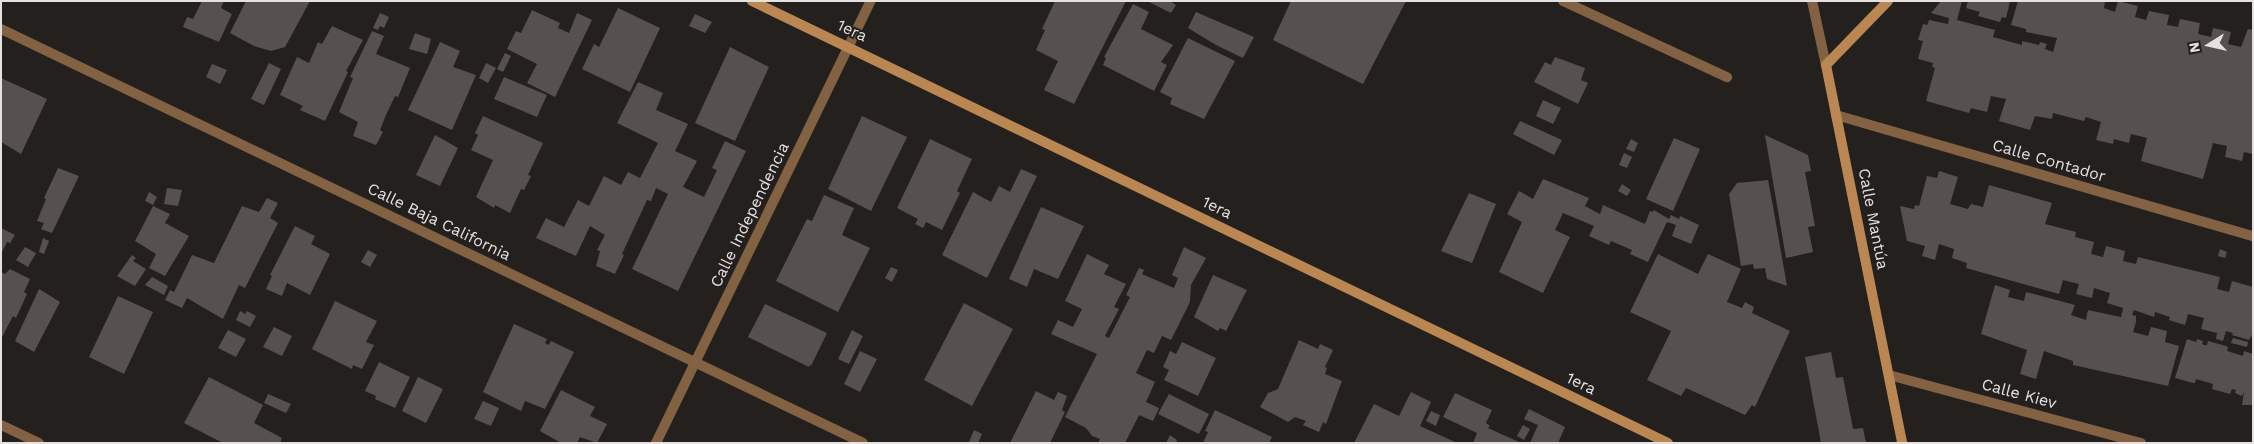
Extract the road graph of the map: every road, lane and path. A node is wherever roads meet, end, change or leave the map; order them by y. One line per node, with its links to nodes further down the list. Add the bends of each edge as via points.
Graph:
1 (752, 1): 7 (street, 1era)
2 (872, 1): 7 (street, Calle Independencia)
3 (1563, 1): 9 (street)
4 (1812, 1): 8 (street, Calle Mantúa)
5 (1888, 1): 8 (street)
6 (1, 29): 12 (street, Calle Baja California)
7 (849, 46): 12 (street, Calle Independencia); 18 (street, 1era)
8 (1826, 65): 10 (street, Calle Mantúa)
9 (1727, 78)
10 (1836, 115): 11 (street, Calle Contador); 13 (street, Calle Mantúa)
11 (2253, 236)
12 (696, 362): 16 (street, Calle Independencia); 17 (street, Calle Baja California)
13 (1889, 375): 19 (street, Calle Mantúa); 20 (street, Calle Kiev)
14 (1, 425): 15 (street)
15 (39, 443)
16 (656, 443)
17 (863, 443)
18 (1668, 443)
19 (1902, 443)
20 (2141, 443)

